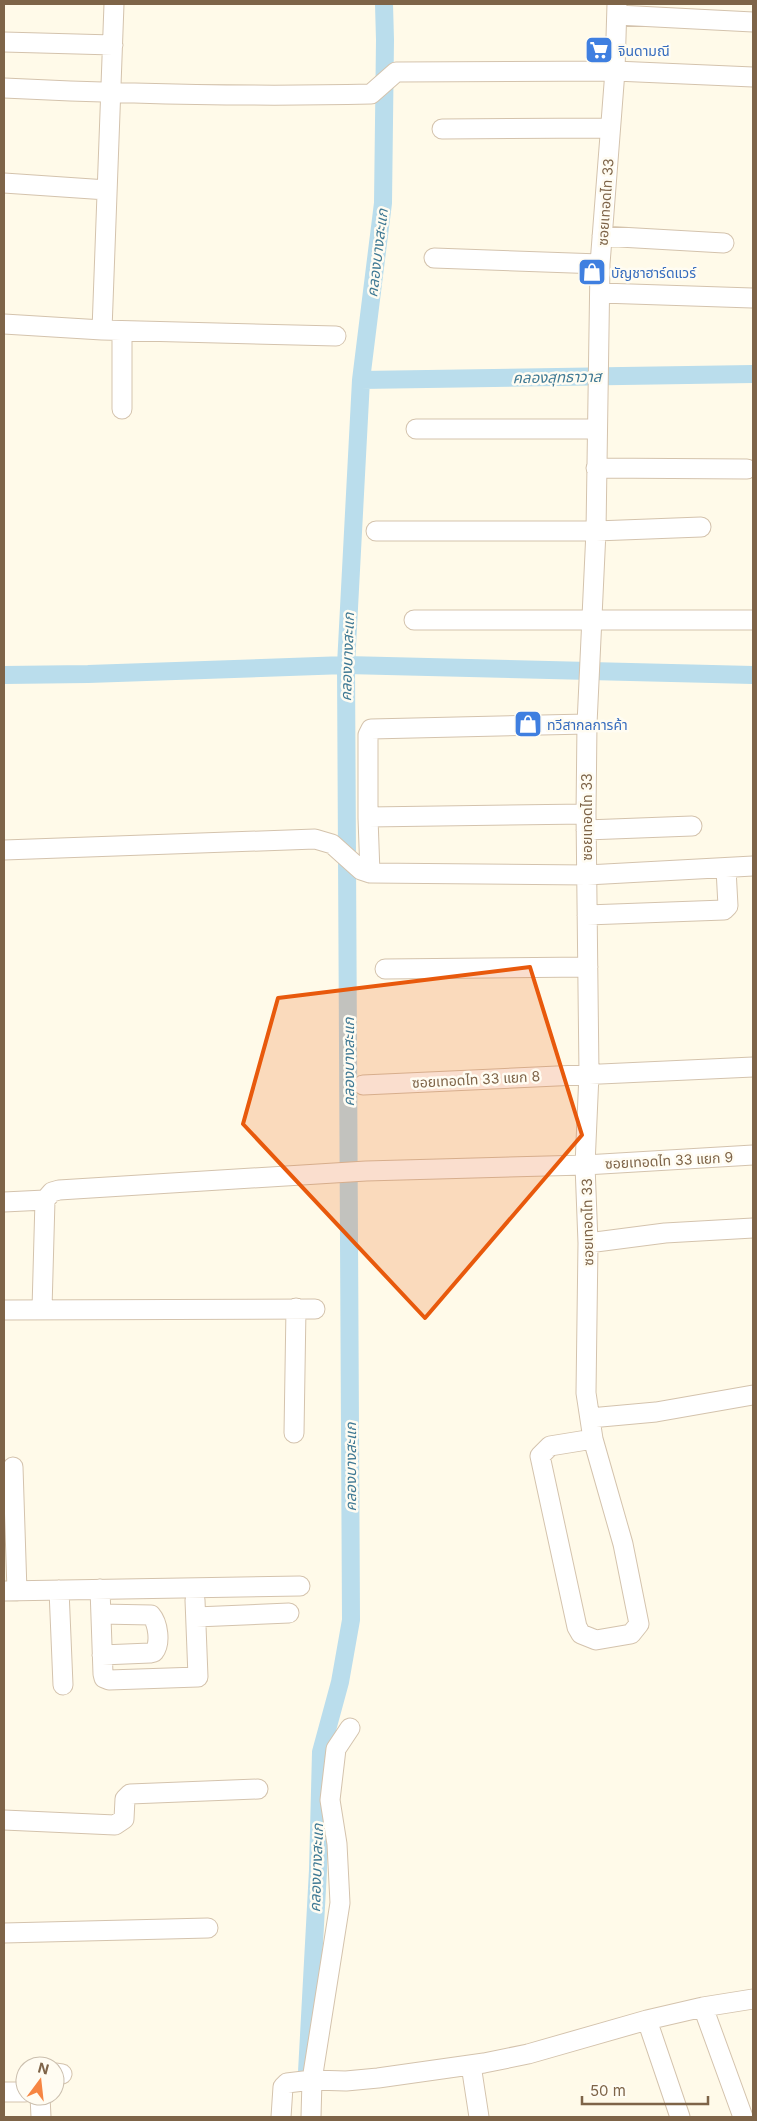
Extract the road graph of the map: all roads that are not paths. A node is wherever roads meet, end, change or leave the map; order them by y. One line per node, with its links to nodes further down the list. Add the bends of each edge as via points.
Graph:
1 (114, 4): 5 (street)
2 (617, 9): 3 (street); 6 (street, ซอยเทอดไท 33)
3 (753, 22)
4 (4, 42): 5 (street)
5 (113, 45): 9 (street)
6 (615, 71): 7 (street); 9 (street, via 396,72 371,94); 10 (street, ซอยเทอดไท 33)
7 (753, 77)
8 (4, 88): 9 (street)
9 (111, 93): 13 (street)
10 (610, 128): 11 (street); 14 (street, ซอยเทอดไท 33)
11 (442, 130)
12 (4, 183): 13 (street)
13 (108, 190): 21 (street)
14 (602, 236): 15 (street); 17 (street, ซอยเทอดไท 33)
15 (724, 242)
16 (434, 258): 17 (street)
17 (600, 264): 18 (street, ซอยเทอดไท 33)
18 (601, 293): 19 (street); 25 (street, ซอยเทอดไท 33)
19 (752, 298)
20 (4, 324): 21 (street)
21 (102, 330): 22 (street)
22 (122, 331): 23 (street); 24 (street)
23 (336, 336)
24 (122, 408)
25 (598, 428): 26 (street); 27 (street, ซอยเทอดไท 33)
26 (416, 429)
27 (596, 468): 28 (street); 31 (street, ซอยเทอดไท 33)
28 (747, 469)
29 (701, 528): 31 (street)
30 (376, 531): 31 (street)
31 (596, 531): 33 (street, ซอยเทอดไท 33)
32 (414, 620): 33 (street)
33 (590, 620): 34 (street); 35 (street, ซอยเทอดไท 33)
34 (753, 620)
35 (587, 724): 36 (street, via 371,729 368,736); 37 (street, ซอยเทอดไท 33)
36 (368, 818): 37 (street); 42 (street)
37 (586, 822): 38 (street); 43 (street, ซอยเทอดไท 33)
38 (692, 826)
39 (4, 850): 42 (street, via 316,839 332,844)
40 (753, 866): 41 (street)
41 (726, 869): 43 (street); 44 (street, via 729,901 724,910)
42 (366, 871): 43 (street)
43 (587, 876): 44 (street, ซอยเทอดไท 33)
44 (587, 915): 45 (street, ซอยเทอดไท 33)
45 (588, 967): 46 (street); 48 (street, ซอยเทอดไท 33)
46 (385, 969)
47 (753, 1067): 48 (street, ซอยเทอดไท 33 แยก 8)
48 (589, 1074): 49 (street, ซอยเทอดไท 33 แยก 8); 51 (street, ซอยเทอดไท 33)
49 (363, 1085)
50 (753, 1156): 51 (street, ซอยเทอดไท 33 แยก 9)
51 (585, 1165): 52 (street, ซอยเทอดไท 33 แยก 9, via 366,1171 59,1190); 55 (street, ซอยเทอดไท 33)
52 (45, 1200): 53 (street); 56 (street)
53 (4, 1202)
54 (753, 1228): 55 (street, via 665,1233)
55 (588, 1243): 59 (street, ซอยเทอดไท 33, via 586,1393)
56 (42, 1308): 57 (street); 60 (street, via 306,1308)
57 (4, 1310)
58 (753, 1395): 59 (street, via 656,1412)
59 (590, 1418): 61 (street, ซอยเทอดไท 33)
60 (294, 1433)
61 (593, 1439): 61 (street, ซอยเทอดไท 33, via 623,1544 639,1624 632,1634 596,1640 581,1634 577,1627 540,1456 550,1446)
62 (13, 1468): 66 (street)
63 (300, 1586): 64 (street)
64 (100, 1589): 65 (street); 68 (street)
65 (59, 1590): 66 (street); 70 (street)
66 (10, 1591)
67 (289, 1613): 69 (street, via 195,1609 200,1675 196,1678 109,1680 104,1678)
68 (101, 1614): 69 (street); 69 (street, via 151,1616 156,1622 158,1646 150,1653)
69 (102, 1655)
70 (63, 1685)
71 (350, 1728): 80 (street, via 336,1749 330,1800 337,1844 340,1903)
72 (258, 1789): 73 (street, via 130,1794 125,1799 124,1819 115,1825)
73 (4, 1820)
74 (208, 1928): 75 (street)
75 (4, 1933)
76 (753, 1999): 77 (street)
77 (703, 2007): 78 (street); 85 (street)
78 (647, 2020): 79 (street, via 528,2054); 84 (street)
79 (471, 2066): 80 (street, via 346,2081); 83 (street)
80 (310, 2081): 81 (street, via 287,2083 283,2087); 82 (street)
81 (281, 2117)
82 (311, 2117)
83 (479, 2117)
84 (680, 2117)
85 (743, 2117)

